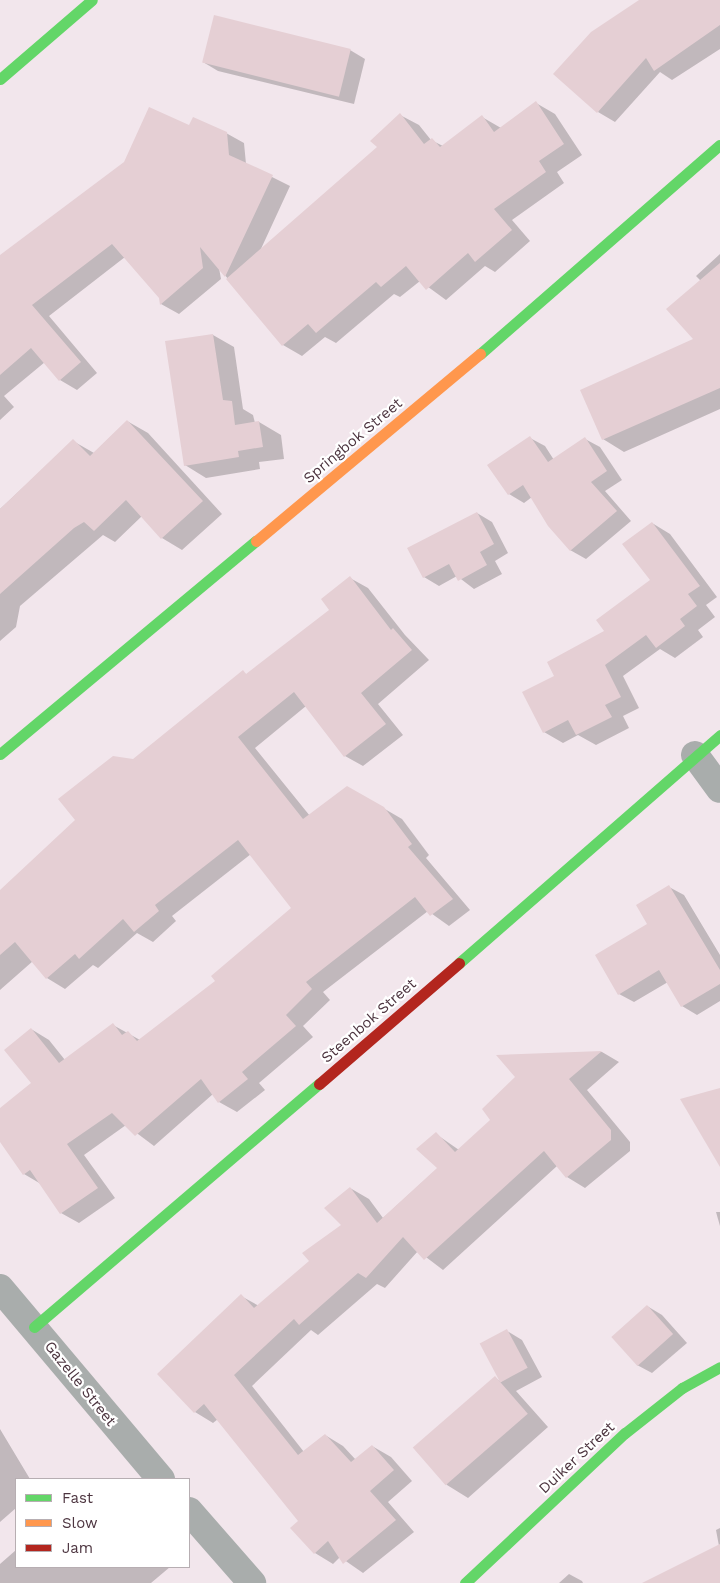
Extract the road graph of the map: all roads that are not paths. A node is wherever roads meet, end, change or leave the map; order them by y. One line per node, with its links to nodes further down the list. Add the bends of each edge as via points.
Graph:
1 (92, 0): 2 (street)
2 (0, 79)
3 (720, 145): 5 (street, Springbok Street, via 557,290)
4 (720, 735): 6 (street, Steenbok Street)
5 (0, 754)
6 (695, 755): 7 (street); 9 (street, Steenbok Street, via 408,1008)
7 (720, 789)
8 (0, 1288): 9 (street, Gazelle Street)
9 (34, 1327): 11 (street, Gazelle Street)
10 (720, 1367): 14 (street, Duiker Street, via 682,1388 625,1433)
11 (160, 1478)
12 (190, 1512): 13 (street)
13 (252, 1583)
14 (465, 1583)

